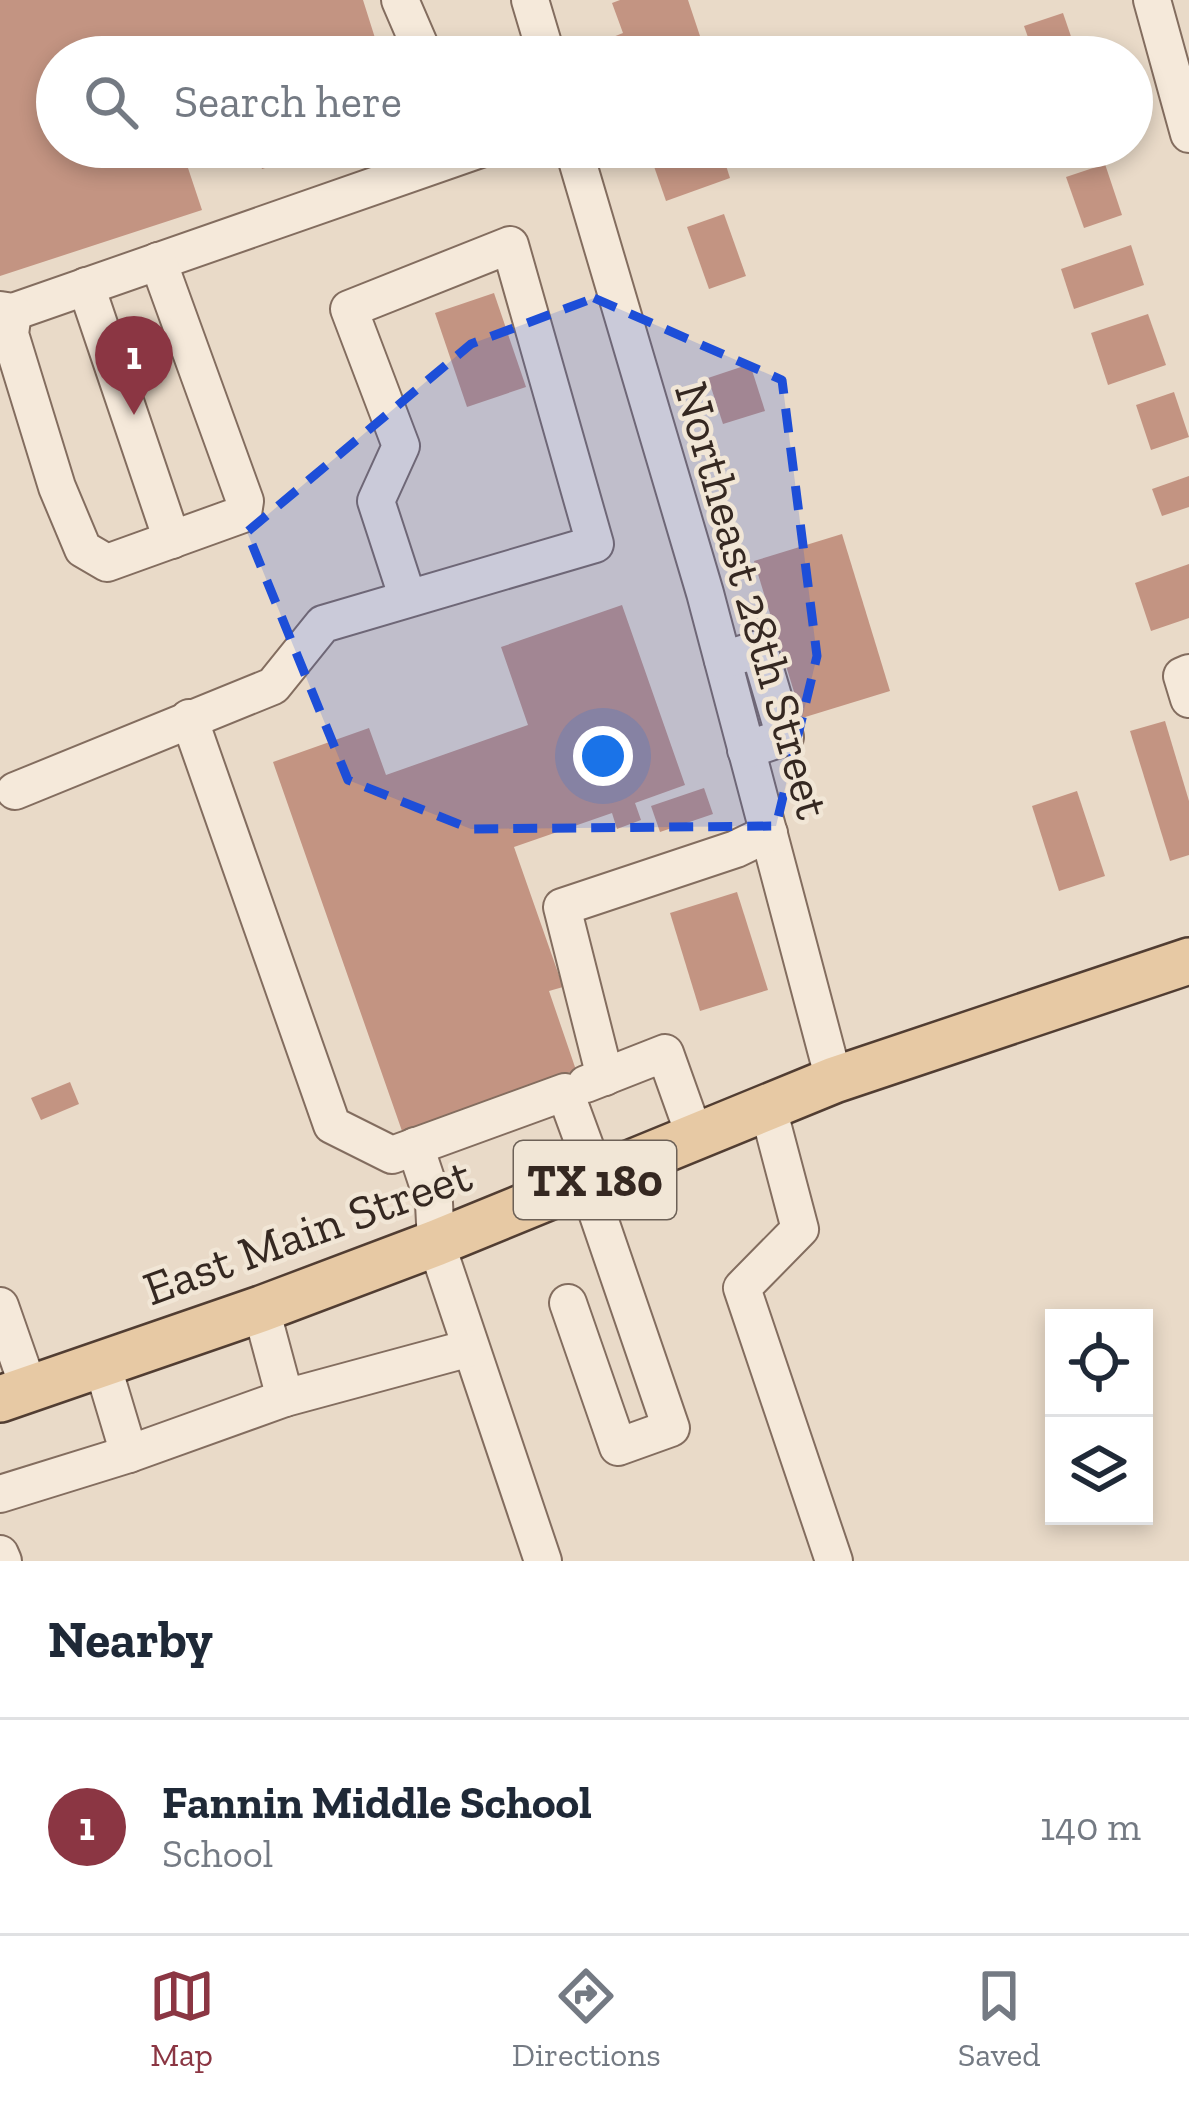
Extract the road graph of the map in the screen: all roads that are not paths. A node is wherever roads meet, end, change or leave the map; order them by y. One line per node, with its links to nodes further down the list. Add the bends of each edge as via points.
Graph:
1 (400, 0): 4 (street)
2 (530, 0): 5 (street)
3 (1152, 0): 6 (street)
4 (416, 36)
5 (541, 36)
6 (1189, 134)
7 (426, 168): 9 (street)
8 (579, 168): 18 (street, Northeast 28th Street)
9 (158, 261): 10 (street); 12 (street, via 245,501 243,514)
10 (86, 286): 11 (street); 12 (street)
11 (6, 311): 12 (street, via 83,549 107,563)
12 (172, 540)
13 (408, 599): 13 (street, via 596,544 509,245 349,309 401,446 376,501); 16 (street, via 323,624 273,686)
14 (1189, 674): 15 (street, via 1182,676)
15 (1189, 699)
16 (188, 718): 17 (street); 25 (street, via 332,1125 392,1155)
17 (15, 791)
18 (769, 833): 20 (street, via 562,907); 21 (street, Northeast 28th Street)
19 (1189, 961): 21 (main road, East Main Street / TX 180)
20 (604, 1077): 22 (street); 24 (street, via 665,1053)
21 (834, 1080): 23 (main road, East Main Street / TX 180)
22 (566, 1092): 25 (street); 26 (street)
23 (767, 1108): 24 (main road, East Main Street / TX 180); 38 (street, via 800,1229 742,1288)
24 (695, 1137): 26 (main road, East Main Street / TX 180)
25 (415, 1146): 27 (street, via 434,1203)
26 (592, 1181): 27 (main road, East Main Street / TX 180); 28 (street, via 671,1428 618,1447)
27 (436, 1243): 30 (main road, East Main Street / TX 180); 31 (street)
28 (568, 1304)
29 (0, 1306): 33 (street)
30 (261, 1309): 32 (main road, East Main Street / TX 180); 34 (street)
31 (470, 1348): 34 (street); 37 (street)
32 (101, 1364): 33 (main road, East Main Street / TX 180); 35 (street)
33 (15, 1394)
34 (285, 1397): 35 (street)
35 (128, 1454): 36 (street)
36 (0, 1494)
37 (543, 1561)
38 (834, 1561)

